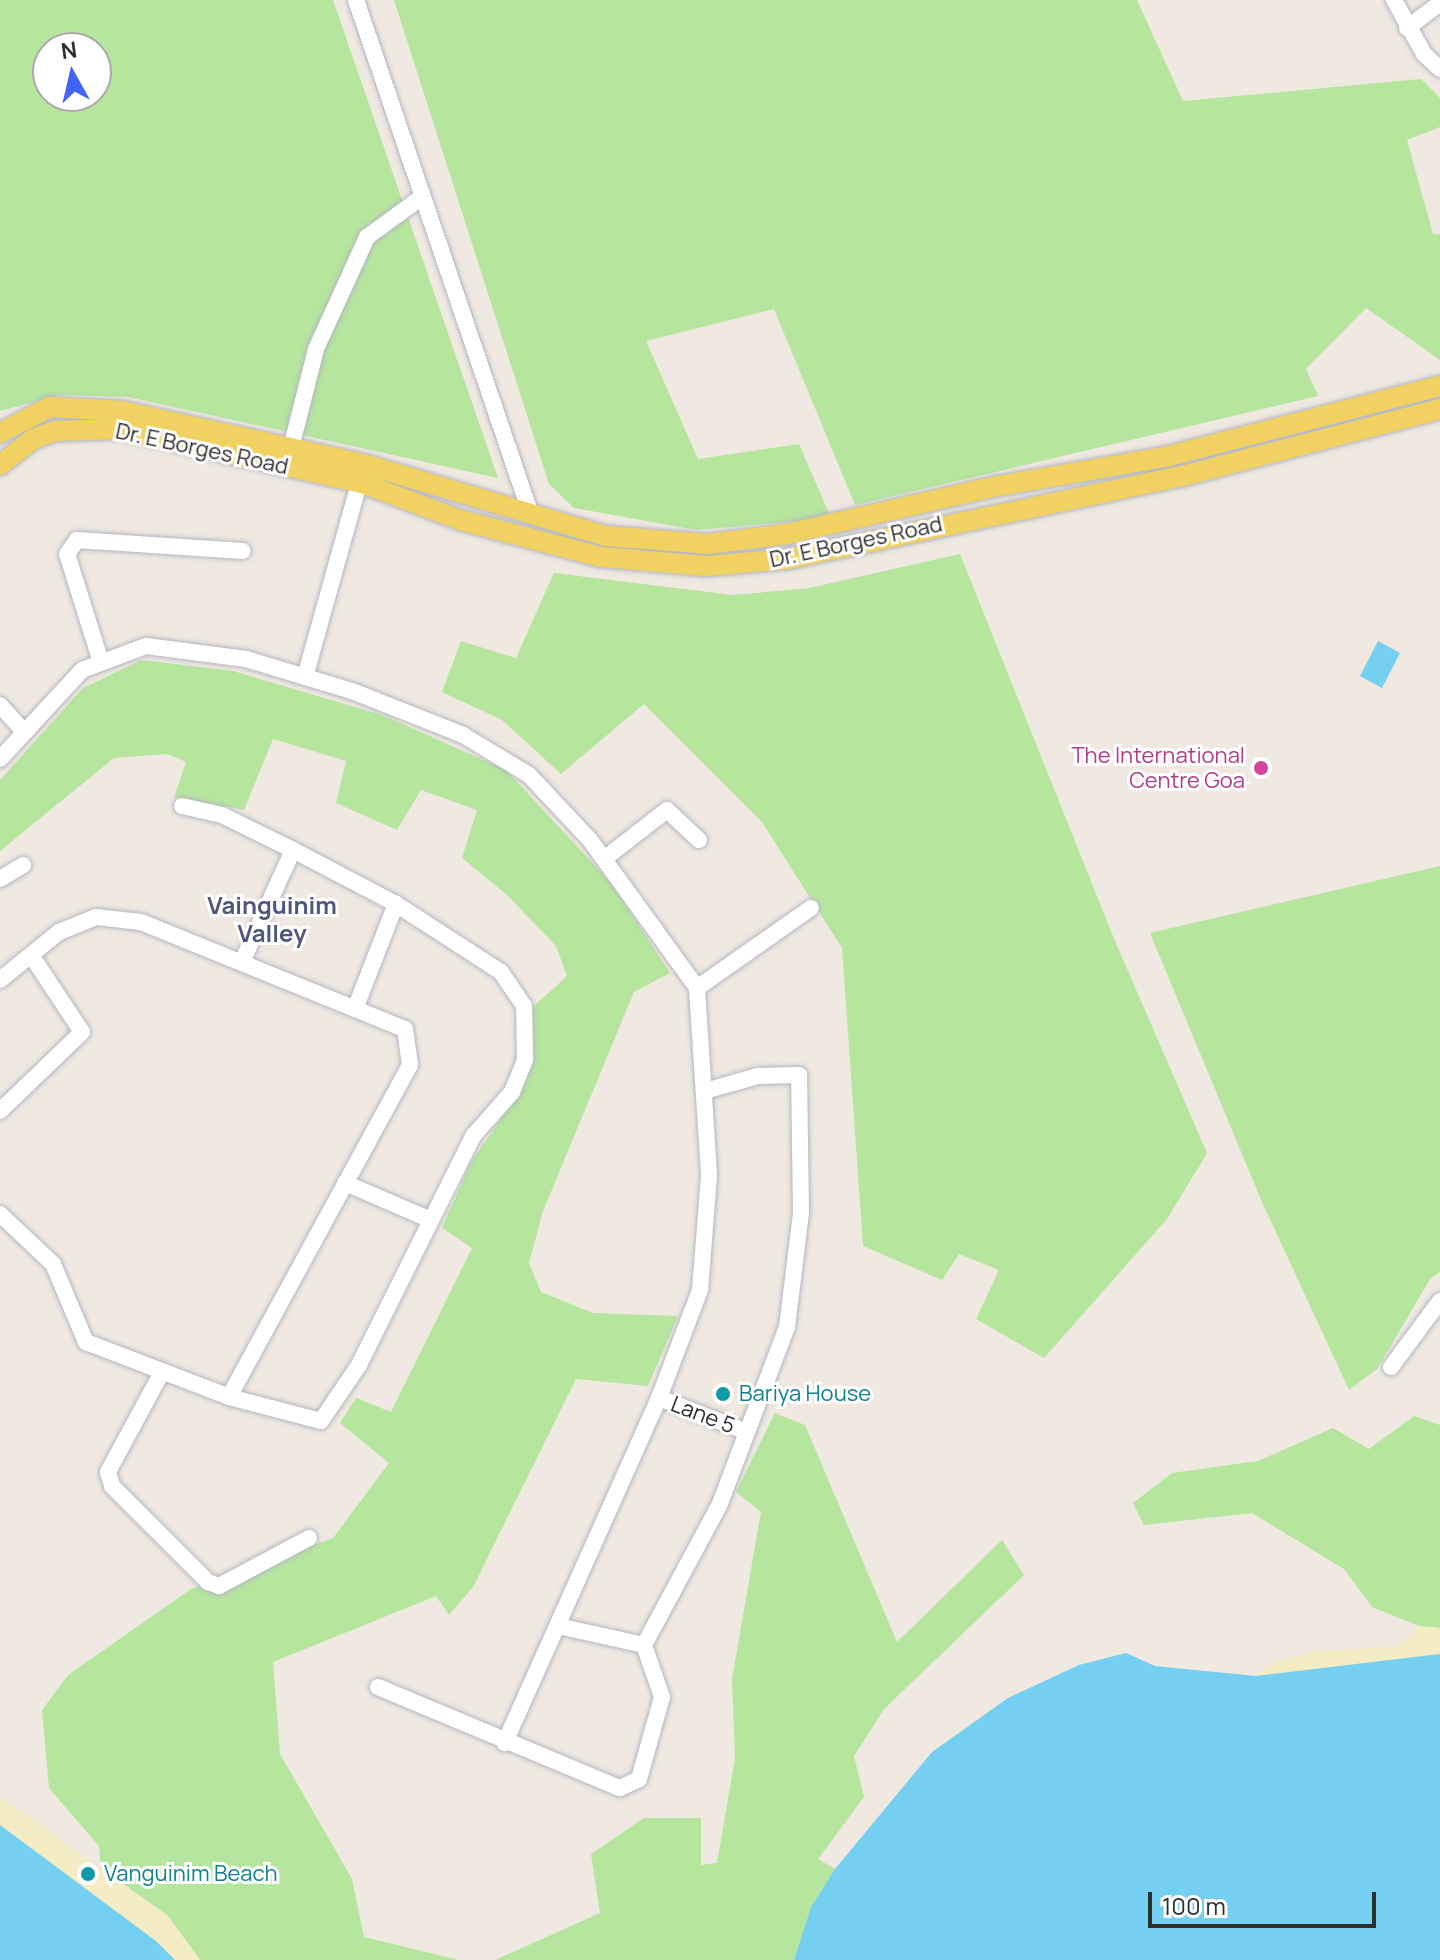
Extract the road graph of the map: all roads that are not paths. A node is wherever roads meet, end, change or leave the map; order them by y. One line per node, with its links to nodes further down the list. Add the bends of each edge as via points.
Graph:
1 (356, 0): 6 (street)
2 (1394, 0): 4 (street)
3 (1440, 3): 4 (street)
4 (1407, 28): 5 (street)
5 (1440, 69)
6 (422, 197): 10 (street, via 367,237 316,349); 13 (street)
7 (1440, 386): 13 (main road, Dr. E Borges Road, via 1165,457 993,487 787,534 708,544 605,536)
8 (1440, 409): 12 (main road, Dr. E Borges Road, via 1187,475 788,559 707,566 601,557 460,520)
9 (0, 433): 10 (main road, Dr. E Borges Road, via 50,407 77,405)
10 (291, 448): 12 (main road, Dr. E Borges Road)
11 (0, 465): 12 (main road, Dr. E Borges Road, via 33,439 55,431 119,429)
12 (362, 473): 13 (main road, Dr. E Borges Road); 16 (street)
13 (531, 515)
14 (243, 551): 15 (street, via 77,540 67,554)
15 (100, 659): 16 (street, via 146,646 246,659); 18 (street, via 82,670)
16 (305, 677): 23 (street, via 420,715 529,775)
17 (0, 705): 18 (street)
18 (24, 732): 19 (street)
19 (0, 759)
20 (182, 806): 22 (street, via 222,815)
21 (699, 840): 23 (street, via 667,810)
22 (293, 850): 26 (street); 29 (street)
23 (604, 859): 31 (street)
24 (23, 865): 25 (street)
25 (0, 879)
26 (396, 904): 32 (street); 37 (street, via 501,972 524,1006 525,1059 512,1092 473,1136)
27 (811, 908): 31 (street)
28 (33, 958): 29 (street, via 59,932 96,917 141,922); 30 (street); 34 (street, via 82,1032)
29 (242, 962): 32 (street)
30 (0, 980)
31 (697, 988): 33 (street)
32 (355, 1009): 35 (street, via 405,1029 411,1048 410,1065)
33 (705, 1091): 42 (street, via 709,1176 700,1290); 43 (street, via 758,1076 799,1075 801,1213 787,1327)
34 (0, 1111)
35 (345, 1183): 37 (street); 41 (street)
36 (0, 1214): 40 (street, via 53,1264 86,1342)
37 (431, 1220): 41 (street, via 359,1365 321,1421)
38 (1440, 1301): 39 (street)
39 (1391, 1367)
40 (162, 1372): 41 (street); 44 (street, via 108,1472 112,1486 208,1582 219,1586)
41 (229, 1397)
42 (659, 1398): 43 (street, Lane 5); 45 (street)
43 (747, 1432): 46 (street, via 719,1506)
44 (309, 1538)
45 (558, 1626): 46 (street); 48 (street)
46 (644, 1645): 48 (street, via 662,1697 639,1779 631,1786 620,1788)
47 (378, 1687): 48 (street)
48 (505, 1743)

